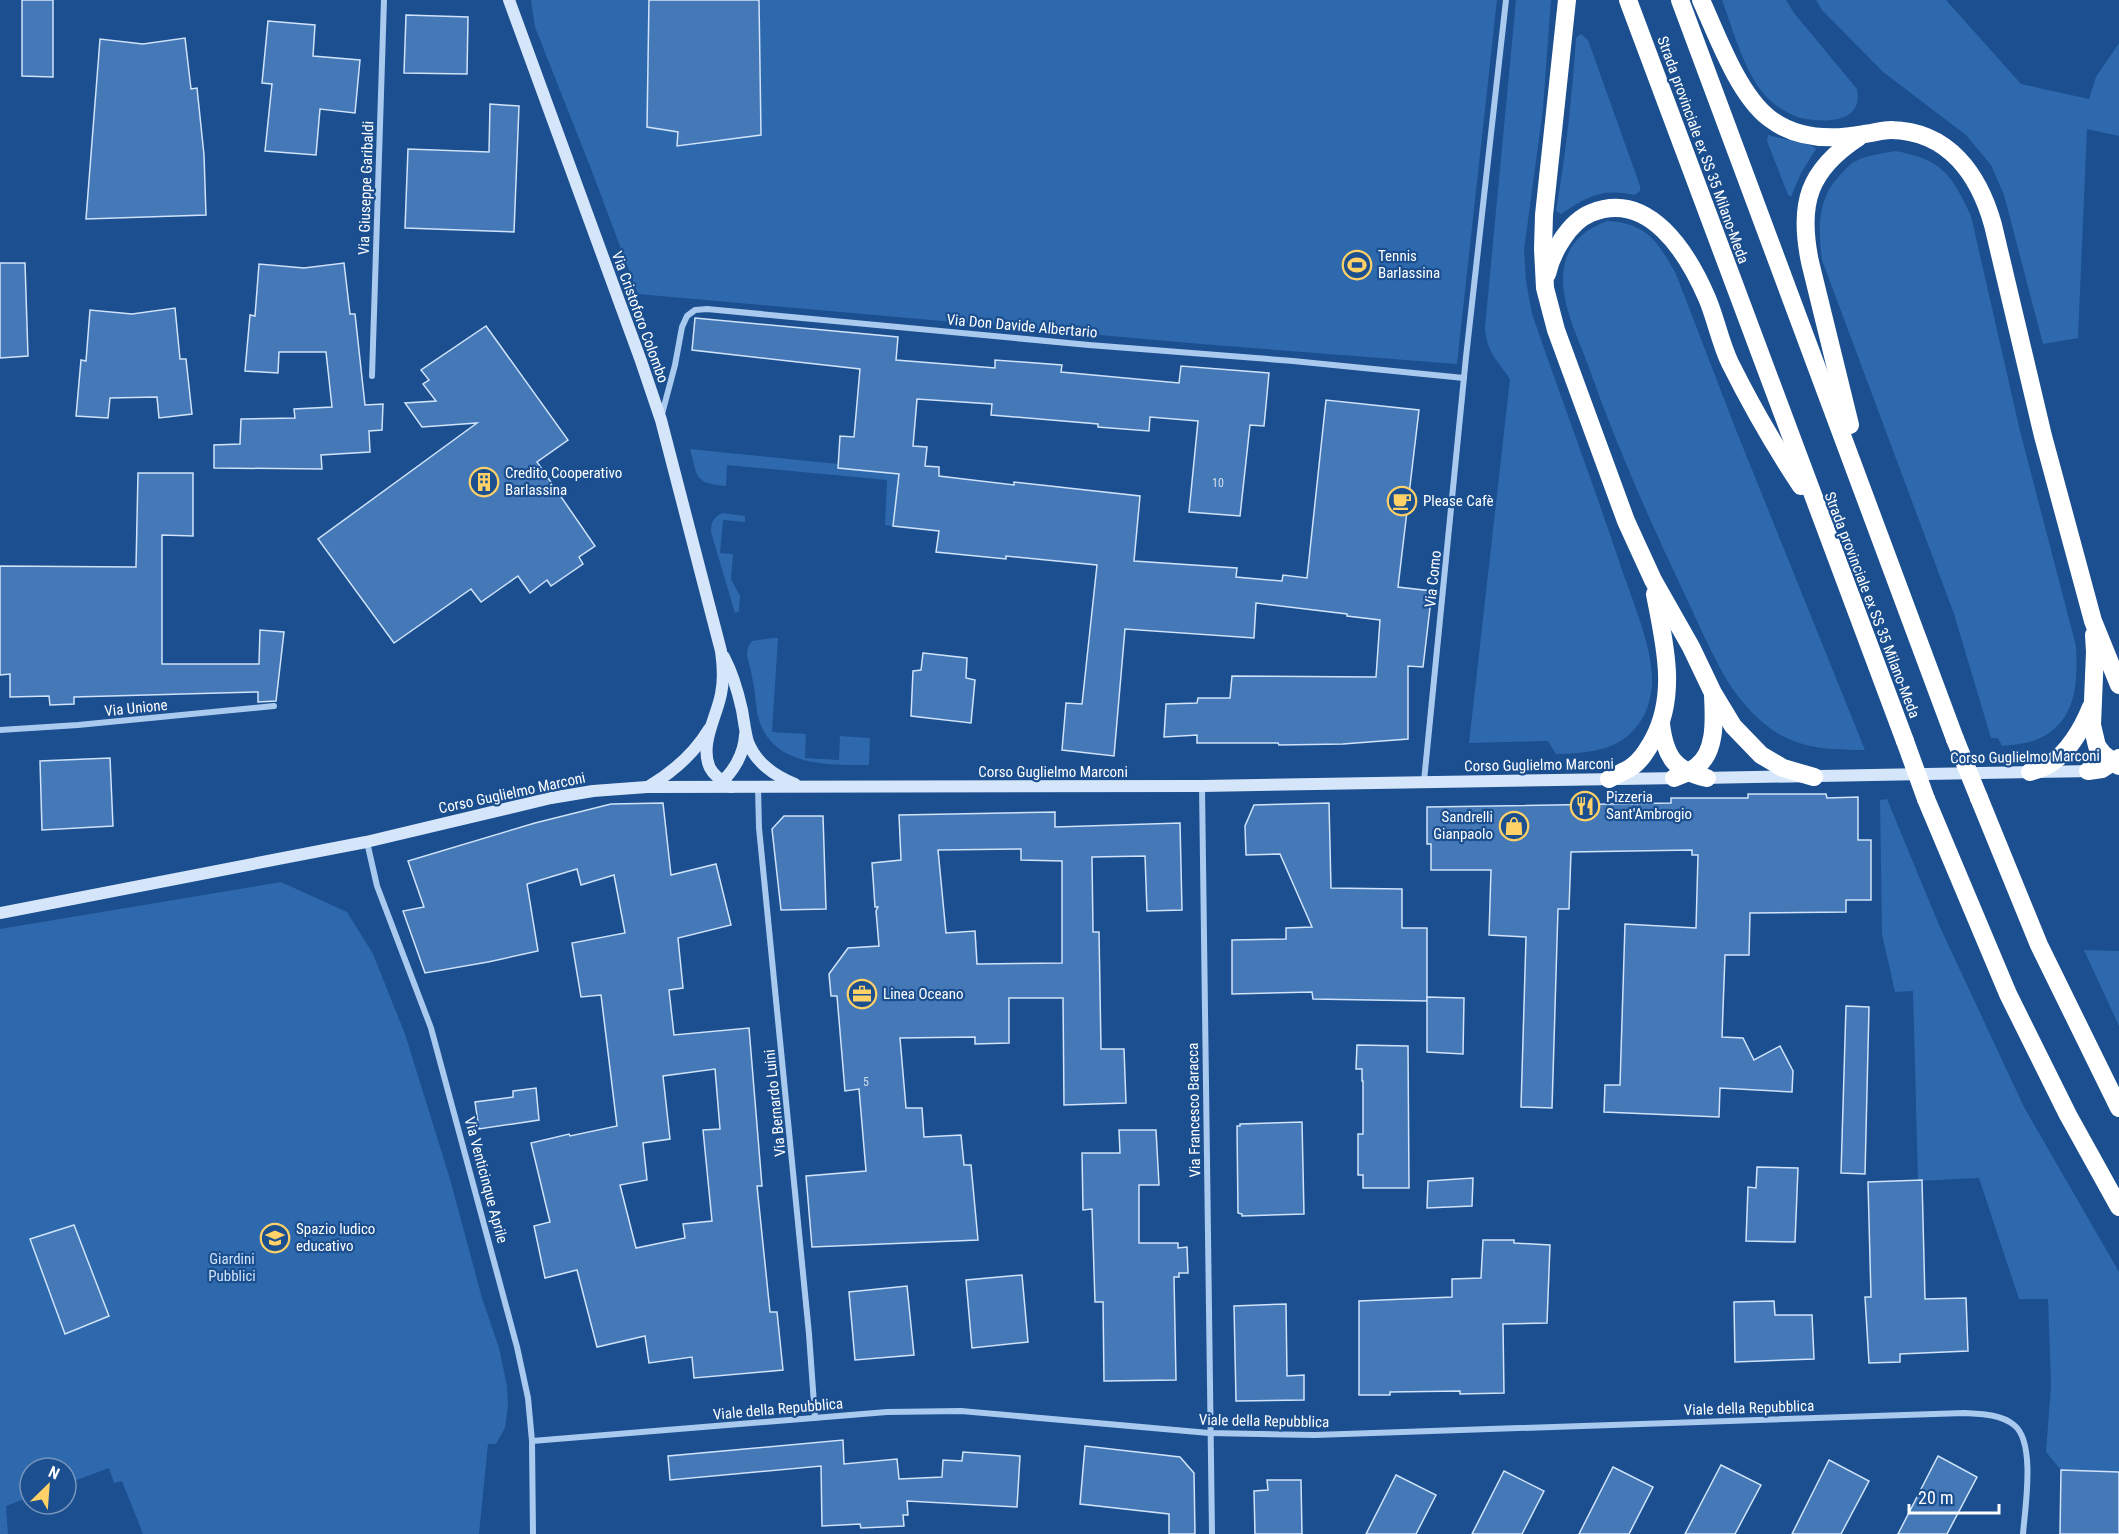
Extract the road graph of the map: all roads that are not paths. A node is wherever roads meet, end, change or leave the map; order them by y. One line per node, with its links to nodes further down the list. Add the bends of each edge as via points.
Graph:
1 (384, 0): 10 (street, Via Giuseppe Garibaldi)
2 (1506, 0): 11 (street, Via Como)
3 (1568, 0): 9 (highway, via 1544,215)
4 (1628, 0): 14 (highway, Strada provinciale ex SS 35 Milano-Meda)
5 (1680, 0): 13 (highway, Strada provinciale ex SS 35 Milano-Meda)
6 (1701, 0): 8 (highway, via 1743,85 1756,107 1770,119 1789,130 1814,136)
7 (509, 1): 12 (street, Via Cristoforo Colombo)
8 (1863, 135): 13 (highway, via 1839,150 1820,170 1809,192 1805,241); 16 (highway, via 1891,130 1919,134 1936,142 1964,163 1986,200)
9 (1545, 288): 14 (highway, via 1553,256 1568,230 1587,214 1620,208 1654,221 1686,258 1707,298 1734,370 1781,456); 15 (highway, via 1593,432)
10 (372, 376)
11 (1464, 378): 12 (street, Via Don Davide Albertario, via 707,309 695,310 682,327); 33 (street, Via Como)
12 (661, 420): 17 (street, Via Cristoforo Colombo)
13 (1867, 497): 41 (highway, Strada provinciale ex SS 35 Milano-Meda, bridge, via 1955,739 2039,945)
14 (1819, 513): 42 (highway, Strada provinciale ex SS 35 Milano-Meda, bridge, via 1926,799 2008,994)
15 (1653, 580): 19 (highway); 23 (highway, via 1666,649 1668,694)
16 (2093, 621): 18 (highway); 20 (highway)
17 (721, 651): 22 (street, Via Cristoforo Colombo, via 722,690); 24 (street, Via Cristoforo Colombo, via 738,692)
18 (2119, 686)
19 (1713, 693): 29 (highway, via 1713,735 1707,752 1698,767); 30 (highway, via 1733,726 1761,755 1783,768)
20 (2092, 705): 26 (highway, via 2097,746); 28 (highway, via 2061,756)
21 (274, 706): 25 (street, Via Unione)
22 (712, 724): 34 (street, Via Cristoforo Colombo, via 707,757); 36 (street, Via Cristoforo Colombo, via 671,773)
23 (1661, 724): 29 (highway, via 1663,741); 31 (highway, via 1646,754)
24 (745, 728): 34 (street, Via Cristoforo Colombo, via 741,753); 38 (street, Via Cristoforo Colombo, via 756,757 784,780)
25 (0, 730)
26 (2118, 764): 27 (highway)
27 (2088, 771): 28 (street, Corso Guglielmo Marconi)
28 (2030, 772): 30 (street, Corso Guglielmo Marconi)
29 (1680, 775): 31 (street, Corso Guglielmo Marconi); 32 (highway)
30 (1814, 777): 32 (street, Corso Guglielmo Marconi)
31 (1609, 778): 33 (street, Corso Guglielmo Marconi)
32 (1707, 778)
33 (1424, 782): 35 (street, Corso Guglielmo Marconi)
34 (723, 785): 36 (street, Corso Guglielmo Marconi); 37 (street, Corso Guglielmo Marconi)
35 (1202, 786): 38 (street, Corso Guglielmo Marconi); 44 (street, Via Francesco Baracca)
36 (647, 787): 39 (street, Corso Guglielmo Marconi, via 551,798)
37 (758, 787): 38 (street, Corso Guglielmo Marconi); 43 (street, Via Bernardo Luini)
38 (803, 787)
39 (366, 842): 40 (street, Corso Guglielmo Marconi); 45 (street, Via Venticinque Aprile, via 377,886 431,1028 452,1099 517,1347)
40 (0, 913)
41 (2119, 1108)
42 (2119, 1207)
43 (815, 1418): 44 (street, Viale della Repubblica, via 961,1411); 45 (street, Viale della Repubblica)
44 (1209, 1433): 47 (street, Via Francesco Baracca); 48 (street, Viale della Repubblica, via 1315,1435 1964,1413 1998,1417 2013,1424 2025,1442)
45 (532, 1441): 46 (street, Via Venticinque Aprile)
46 (533, 1534)
47 (1212, 1534)
48 (2023, 1534)

